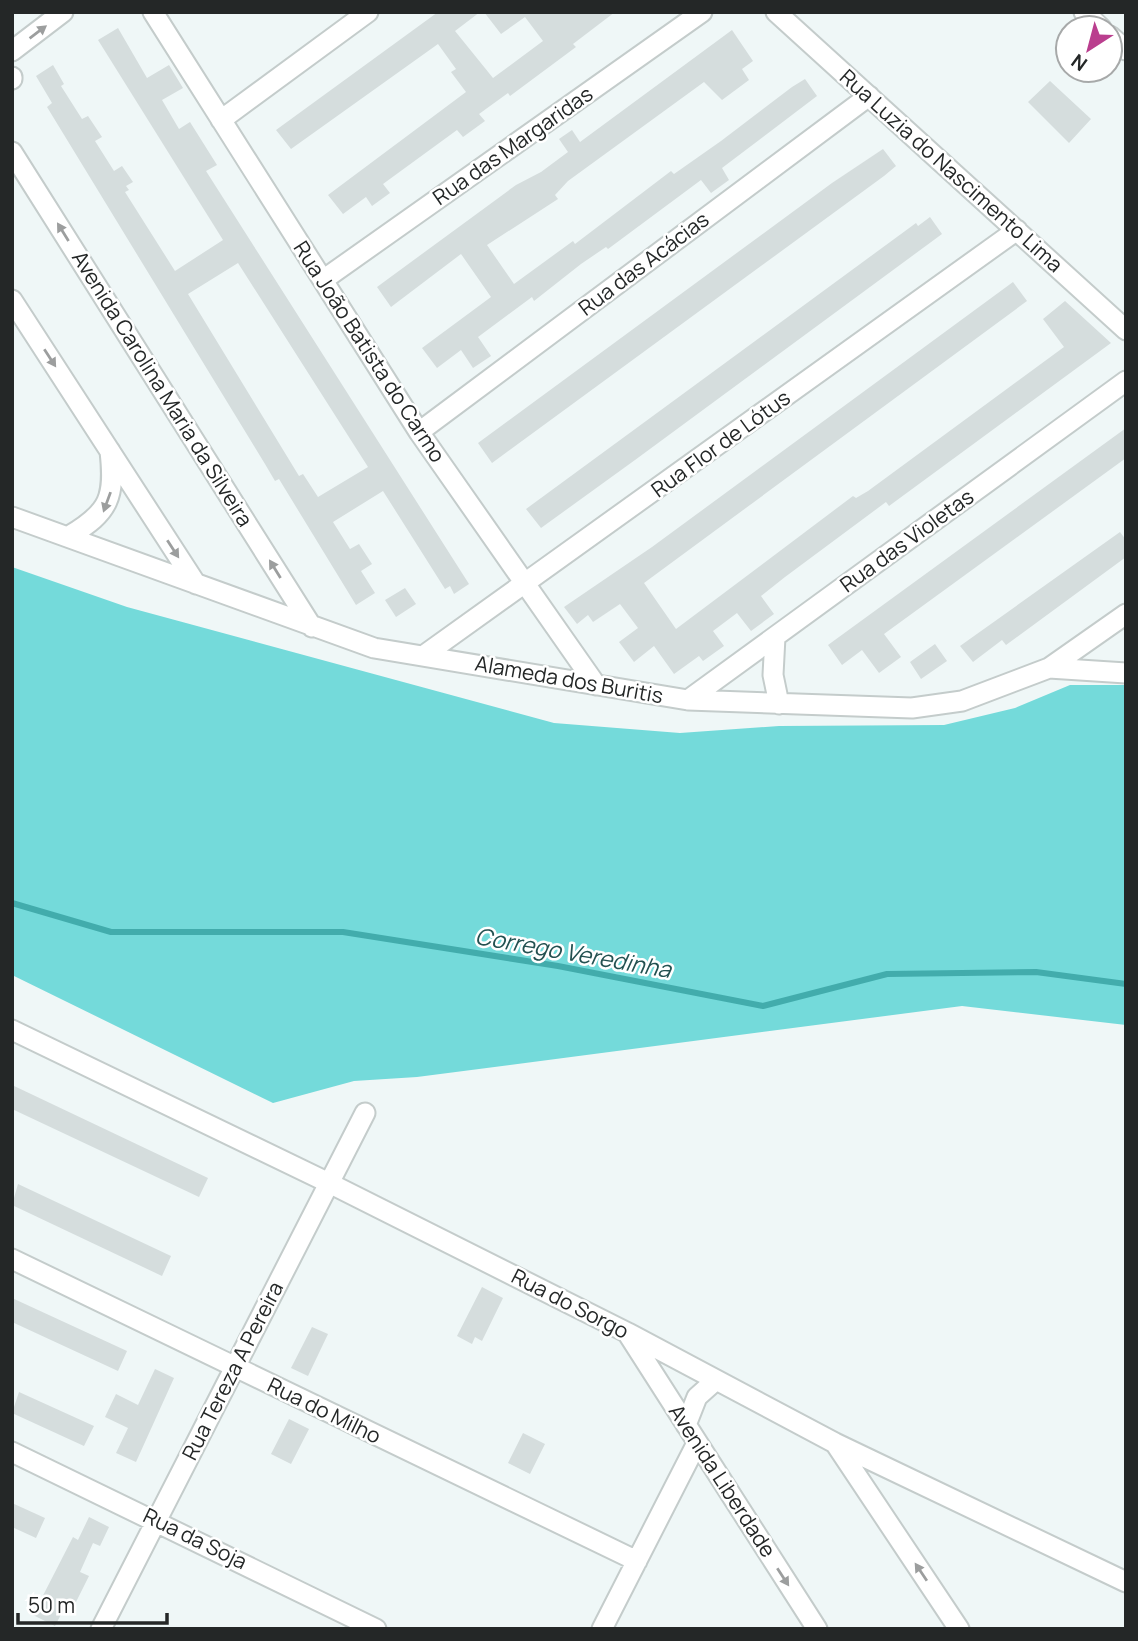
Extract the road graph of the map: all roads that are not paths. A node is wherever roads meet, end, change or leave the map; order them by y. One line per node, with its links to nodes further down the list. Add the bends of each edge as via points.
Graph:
1 (63, 12): 6 (street, one-way to 1)
2 (153, 12): 8 (street, Rua João Batista do Carmo)
3 (368, 12): 8 (street)
4 (702, 12): 11 (street, Rua das Margaridas)
5 (776, 12): 7 (street, Rua Luzia do Nascimento Lima)
6 (12, 51)
7 (869, 96): 10 (street, Rua Luzia do Nascimento Lima); 15 (street, Rua das Acácias)
8 (221, 120): 11 (street, Rua João Batista do Carmo)
9 (12, 152): 22 (street, Avenida Carolina Maria da Silveira, one-way to 9)
10 (1017, 230): 13 (street, Rua Luzia do Nascimento Lima); 20 (street, Rua Flor de Lótus)
11 (323, 280): 15 (street, Rua João Batista do Carmo)
12 (12, 300): 16 (street, one-way to 16)
13 (1126, 330)
14 (1126, 381): 23 (street, Rua das Violetas)
15 (419, 432): 20 (street, Rua João Batista do Carmo)
16 (110, 450): 18 (street, one-way to 18, via 110,498 103,512); 19 (street, one-way to 19)
17 (12, 517): 18 (street, Alameda dos Buritis)
18 (69, 536): 19 (street, Alameda dos Buritis)
19 (197, 584): 22 (street, Alameda dos Buritis)
20 (526, 584): 24 (street, Rua Flor de Lótus); 27 (street, Rua João Batista do Carmo)
21 (1126, 614): 25 (street, Alameda dos Buritis)
22 (312, 627): 24 (street, Alameda dos Buritis, via 374,648)
23 (775, 637): 28 (street, Rua das Violetas); 29 (street, via 773,676)
24 (424, 656): 27 (street, Alameda dos Buritis)
25 (1049, 668): 26 (street); 29 (street, Alameda dos Buritis, via 962,701 912,708)
26 (1126, 673)
27 (596, 685): 28 (street, Alameda dos Buritis)
28 (688, 700): 29 (street, Alameda dos Buritis)
29 (779, 704)
30 (12, 1030): 32 (street, Rua do Sorgo)
31 (365, 1113): 32 (street, Rua Tereza A Pereira)
32 (329, 1183): 34 (street, Rua do Sorgo); 35 (street, Rua Tereza A Pereira)
33 (12, 1259): 35 (street, Rua do Milho)
34 (628, 1333): 36 (street, Rua do Sorgo); 37 (street, Avenida Liberdade)
35 (234, 1368): 41 (street, Rua Tereza A Pereira); 42 (street, Rua do Milho)
36 (716, 1380): 37 (street, via 697,1397); 39 (street, Rua do Sorgo)
37 (686, 1425): 38 (street, Avenida Liberdade)
38 (697, 1443): 42 (street); 47 (street, Avenida Liberdade, one-way to 47)
39 (835, 1443): 43 (street, Rua do Sorgo); 48 (street, one-way to 39)
40 (12, 1452): 41 (street, Rua da Soja)
41 (157, 1520): 44 (street, Rua Tereza A Pereira); 45 (street, Rua da Soja)
42 (637, 1561): 46 (street)
43 (1126, 1582)
44 (101, 1629)
45 (376, 1629)
46 (602, 1629)
47 (817, 1629)
48 (959, 1629)

